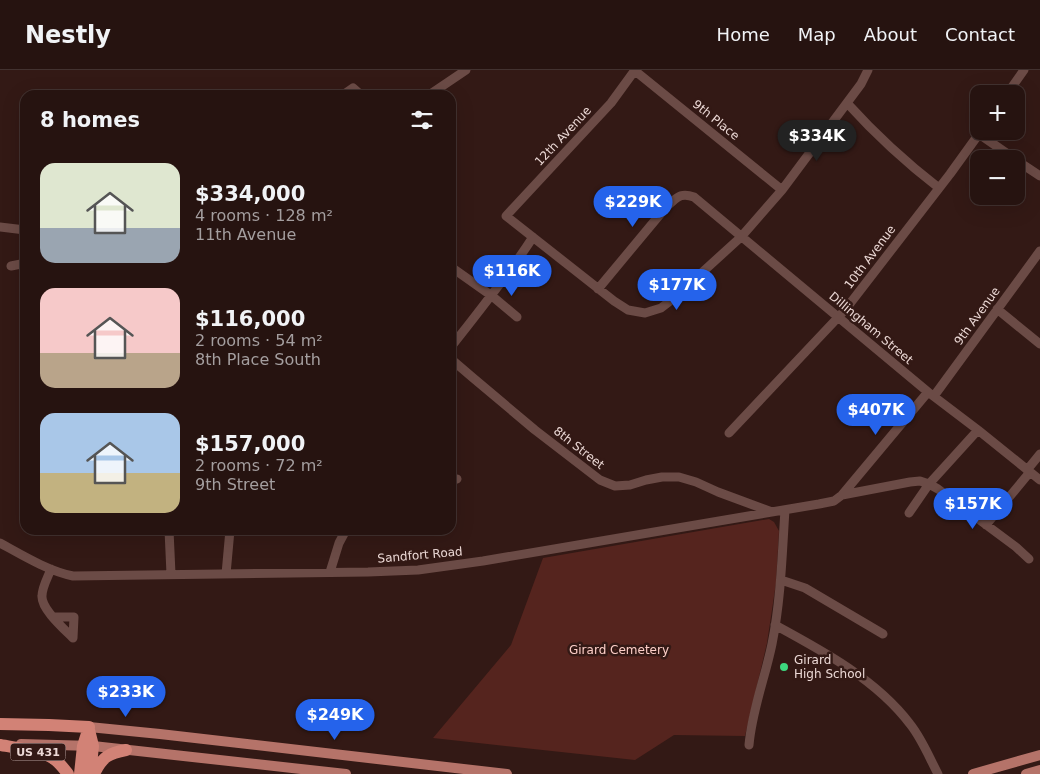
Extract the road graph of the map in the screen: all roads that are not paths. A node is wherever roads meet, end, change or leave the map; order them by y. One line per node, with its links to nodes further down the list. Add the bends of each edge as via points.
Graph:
1 (466, 70): 6 (street)
2 (634, 70): 14 (street, 9th Place); 17 (street, 12th Avenue, via 611,104 506,216)
3 (868, 70): 7 (street)
4 (1024, 70): 5 (street)
5 (1013, 85)
6 (436, 90)
7 (847, 103): 13 (street, via 875,134); 14 (street)
8 (975, 140): 13 (street, 10th Avenue)
9 (990, 140): 10 (street)
10 (1004, 150)
11 (1025, 165): 12 (street)
12 (1040, 176)
13 (938, 188): 27 (street, 10th Avenue)
14 (782, 190): 18 (street)
15 (0, 227): 16 (street)
16 (20, 229)
17 (533, 237): 23 (street); 24 (street)
18 (741, 237): 23 (street, via 661,308 645,313 628,310); 23 (street, Dillingham Street, via 694,198 686,194 679,196 666,206); 27 (street, Dillingham Street)
19 (1040, 252): 25 (street, 9th Avenue)
20 (20, 264): 21 (street)
21 (12, 266)
22 (456, 271): 24 (street)
23 (598, 289)
24 (492, 296): 26 (street); 28 (street)
25 (997, 309): 29 (street); 31 (street, 9th Avenue)
26 (517, 317)
27 (838, 317): 31 (street, Dillingham Street); 33 (street, 10th Avenue)
28 (456, 341)
29 (1040, 344)
30 (456, 364): 40 (street, 8th Street, via 600,480 615,486 679,477)
31 (931, 394): 32 (street, Dillingham Street); 38 (street, 9th Avenue)
32 (978, 430): 35 (street, Dillingham Street); 37 (street)
33 (729, 433)
34 (1040, 454): 35 (street)
35 (1028, 471): 36 (street, Dillingham Street); 42 (street)
36 (1040, 480)
37 (929, 484): 38 (street, via 910,482); 41 (street); 42 (street)
38 (842, 496): 39 (street, Sandfort Road, via 834,501)
39 (785, 510): 40 (street, Sandfort Road); 52 (street)
40 (772, 512): 49 (street, Sandfort Road, via 450,566)
41 (909, 513)
42 (986, 525): 47 (street)
43 (169, 535): 50 (street)
44 (230, 535): 51 (street)
45 (343, 535): 49 (street)
46 (0, 543): 48 (street, Sandfort Road)
47 (1029, 558)
48 (51, 569): 50 (street, Sandfort Road, via 73,576); 53 (street, via 42,598)
49 (330, 572): 51 (street, Sandfort Road)
50 (171, 574): 51 (street, Sandfort Road)
51 (226, 574)
52 (781, 580): 54 (street); 55 (street, via 805,588)
53 (54, 617)
54 (775, 625): 59 (street); 70 (street, via 836,660 889,700 920,738)
55 (883, 634)
56 (0, 724): 57 (highway)
57 (89, 728): 60 (highway); 69 (main road)
58 (0, 744): 60 (main road); 64 (highway, US 431, via 45,754)
59 (749, 745)
60 (88, 746): 61 (main road); 65 (highway); 66 (highway)
61 (126, 750): 67 (highway, via 107,756); 68 (main road)
62 (1038, 755): 63 (main road); 71 (main road)
63 (1040, 770): 72 (main road)
64 (68, 774)
65 (80, 774)
66 (90, 774)
67 (94, 774)
68 (346, 774)
69 (507, 774)
70 (938, 774)
71 (973, 774)
72 (1026, 774)

